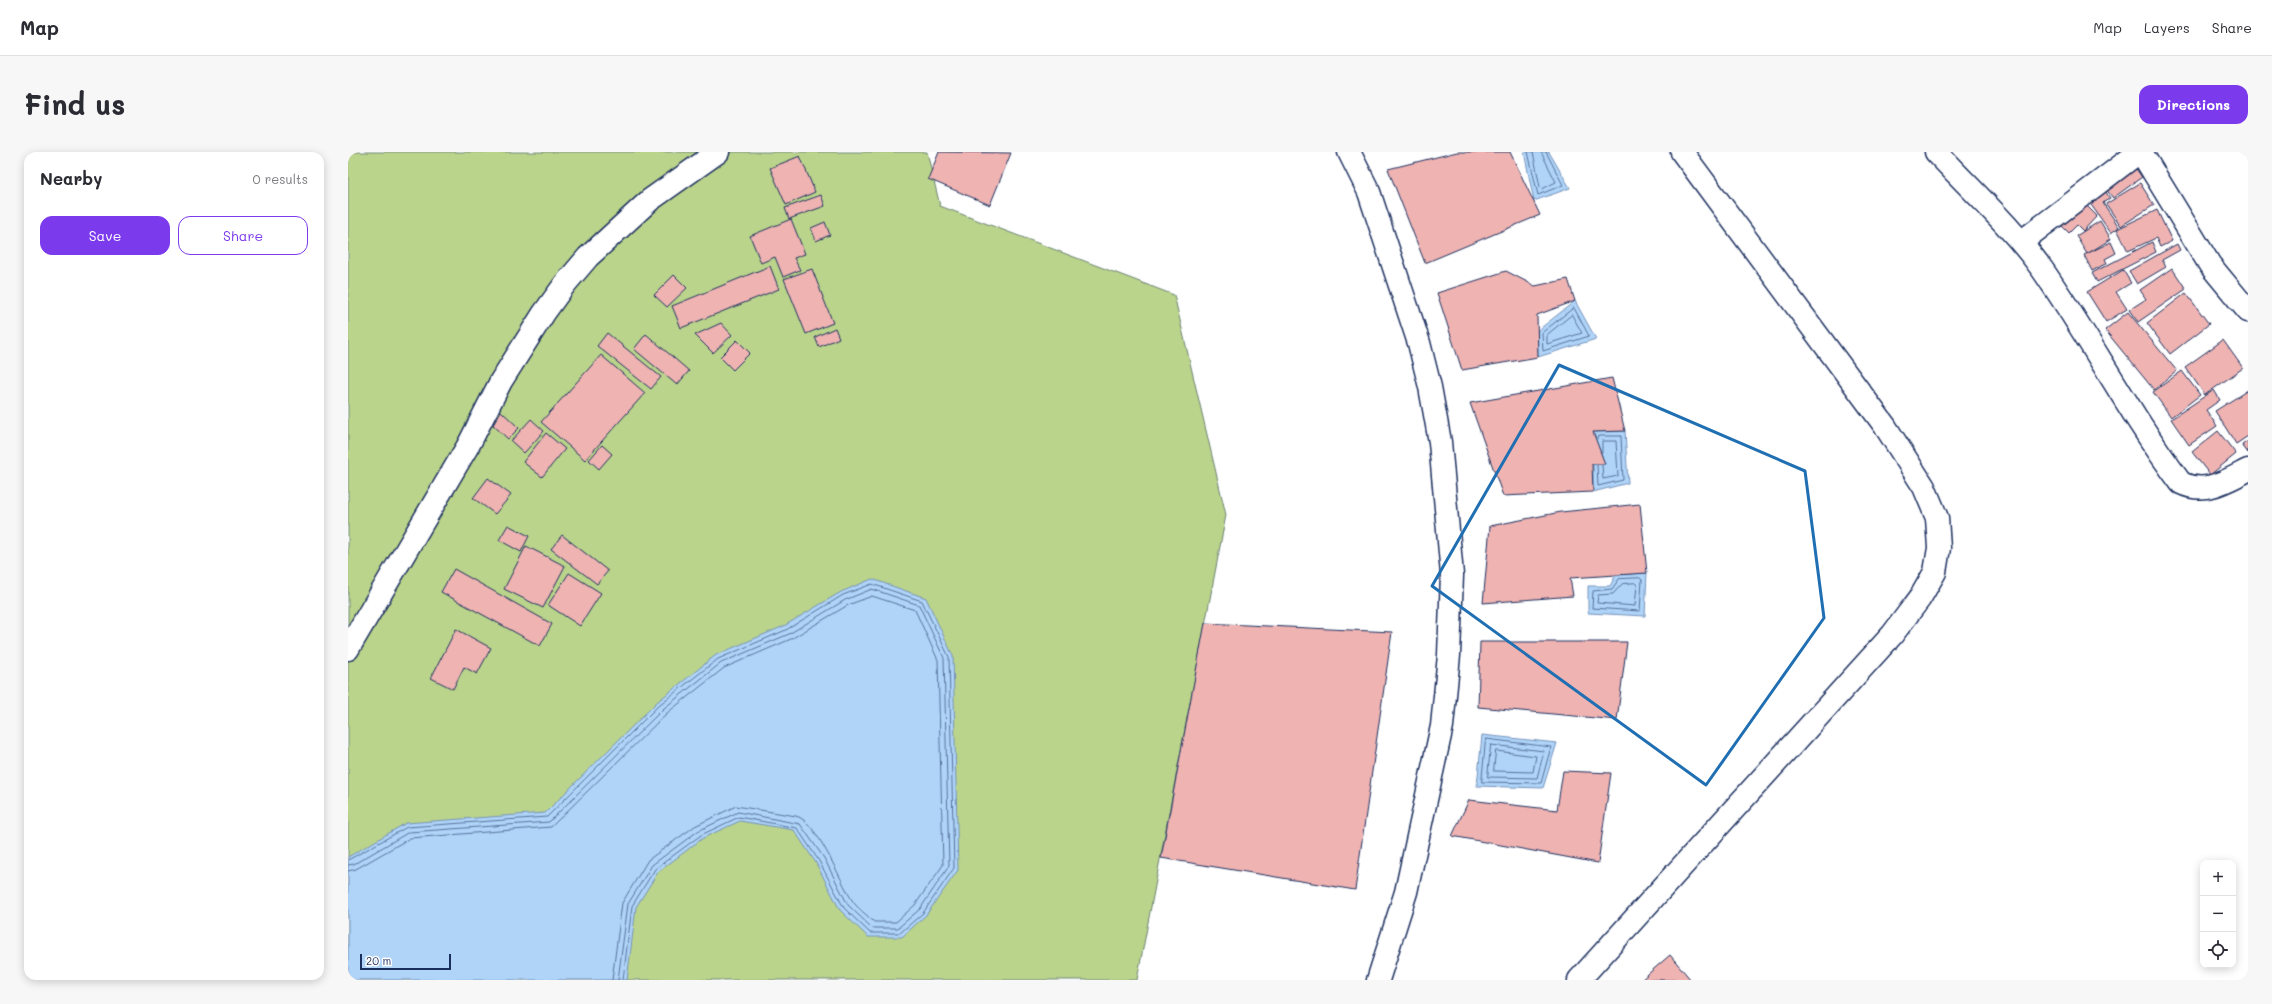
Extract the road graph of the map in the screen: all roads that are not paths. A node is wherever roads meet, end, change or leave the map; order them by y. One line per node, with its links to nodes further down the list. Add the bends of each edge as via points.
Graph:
1 (718, 152): 9 (street, via 650,200 588,257 544,312 501,381 461,457)
2 (1350, 152): 10 (street, via 1369,192 1430,387 1440,442 1452,575 1449,655 1442,726 1406,892)
3 (1682, 152): 11 (street, via 1889,432 1924,487 1937,518 1939,548 1935,572 1920,598 1892,635)
4 (1936, 152): 6 (street)
5 (2140, 152): 6 (street); 7 (street, via 2210,265)
6 (2021, 242): 8 (street, via 2072,313 2129,409 2181,483 2200,489 2216,486)
7 (2248, 311)
8 (2248, 470)
9 (348, 649)
10 (1378, 980)
11 (1579, 980)

